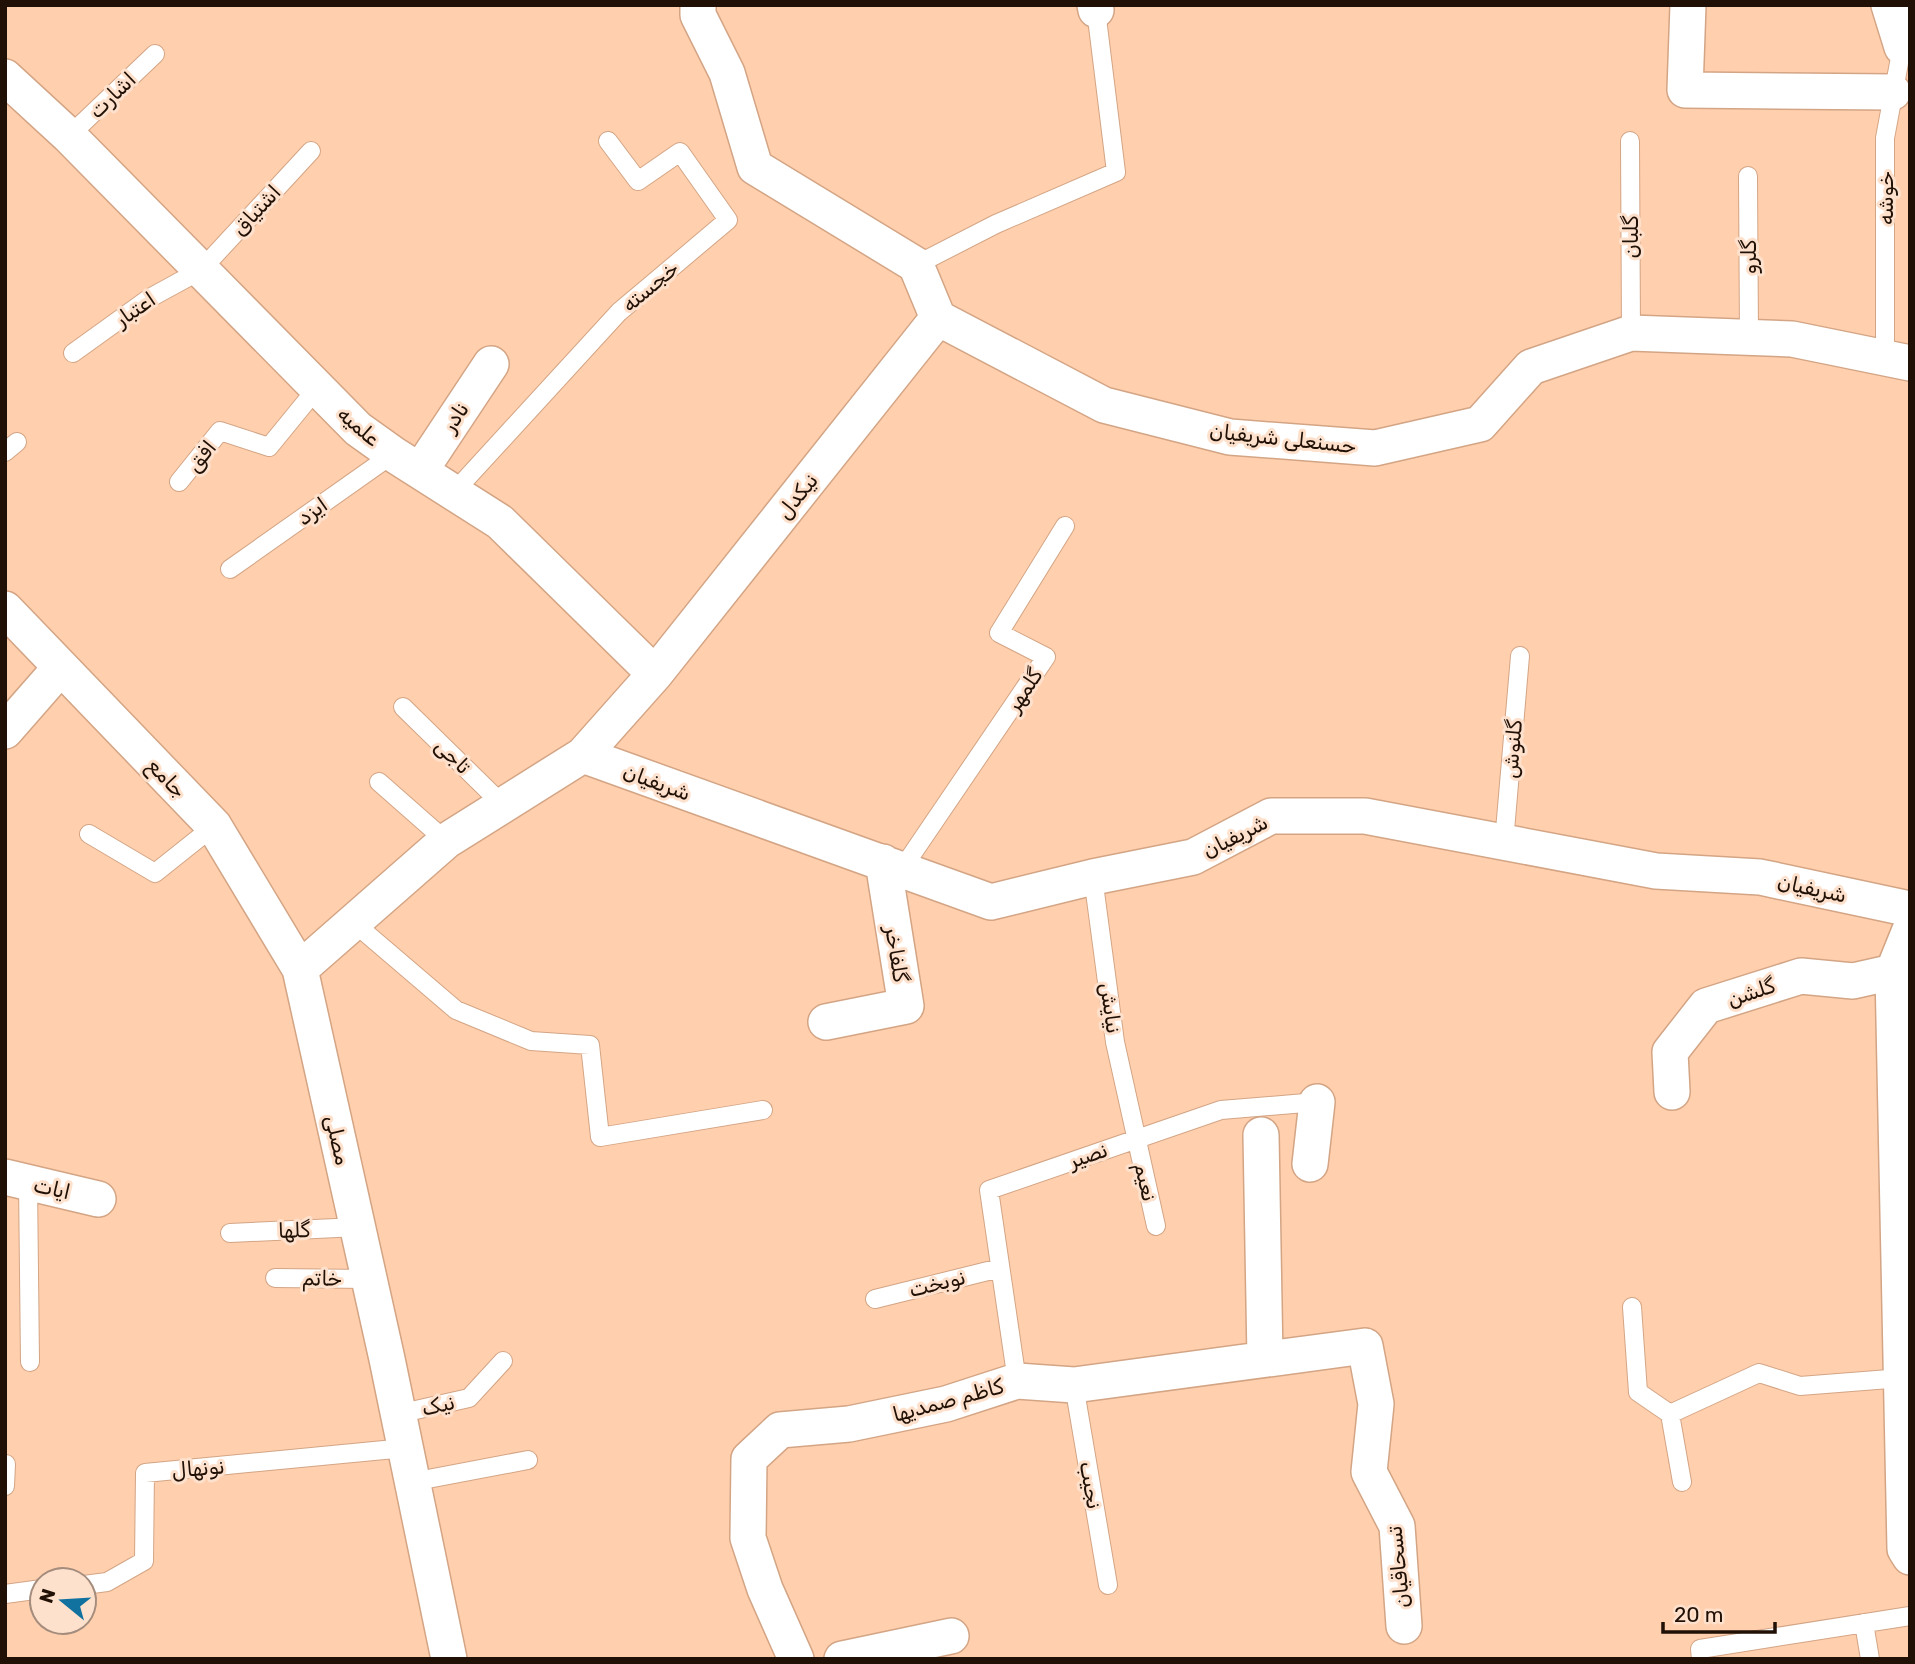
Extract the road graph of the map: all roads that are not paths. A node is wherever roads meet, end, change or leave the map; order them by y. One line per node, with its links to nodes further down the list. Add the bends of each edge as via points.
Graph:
1 (698, 5): 14 (street, via 698,15 727,73 755,167)
2 (1688, 5): 8 (street, via 1685,89)
3 (1889, 5): 5 (street)
4 (1096, 8): 14 (lane, via 1116,172)
5 (1906, 46): 8 (lane, خوشه)
6 (155, 54): 9 (lane, اشارت)
7 (5, 77): 9 (street, علمیه)
8 (1893, 92): 20 (lane, خوشه, via 1885,138)
9 (69, 136): 15 (street, علمیه)
10 (608, 141): 25 (lane, خجسته, via 638,181 680,152 728,219 620,312)
11 (1630, 141): 17 (lane, گلبان)
12 (311, 151): 15 (lane, اشتیاق)
13 (1748, 176): 18 (lane, گلرو)
14 (916, 265): 16 (street)
15 (201, 270): 19 (lane, اعتبار, via 148,299); 22 (street, علمیه)
16 (938, 318): 17 (street, حسنعلی شریفیان, via 1104,405 1230,437 1375,448 1480,424 1531,367); 31 (street, نیکدل)
17 (1631, 333): 18 (street, حسنعلی شریفیان)
18 (1749, 338): 20 (street, حسنعلی شریفیان, via 1792,340)
19 (72, 353)
20 (1897, 360)
21 (491, 364): 23 (street, نادر)
22 (318, 387): 23 (street, علمیه, via 358,429); 24 (lane, افق, via 270,447 220,431)
23 (406, 462): 25 (street, علمیه); 27 (lane, ایزد)
24 (179, 482)
25 (454, 492): 31 (street, علمیه, via 500,522)
26 (1065, 526): 41 (lane, گلمهر, via 999,633 1046,657)
27 (230, 569)
28 (5, 609): 30 (street, جامع)
29 (1520, 656): 40 (lane, گلنوش)
30 (61, 667): 33 (street); 37 (street, جامع)
31 (655, 674): 34 (street)
32 (403, 707): 36 (lane, تاجی)
33 (5, 731)
34 (583, 755): 36 (street); 41 (street, شریفیان)
35 (379, 782): 39 (lane)
36 (503, 805): 39 (street)
37 (214, 826): 38 (lane, via 155,873); 46 (street, جامع)
38 (89, 834)
39 (446, 841): 44 (street)
40 (1504, 842): 42 (street, شریفیان, via 1365,816 1271,816 1193,858); 43 (street, شریفیان, via 1656,871 1760,877)
41 (892, 866): 42 (street, شریفیان, via 991,902); 48 (street, گلفاخر, via 906,1006)
42 (1093, 877): 53 (lane, نیایش, via 1115,1042)
43 (1910, 909)
44 (353, 922): 46 (street); 51 (lane, via 456,1010 531,1041 590,1045 600,1137)
45 (1910, 930): 47 (street)
46 (300, 969): 59 (street, مصلی)
47 (1893, 972): 49 (street, گلشن, via 1853,981 1801,976 1706,1006 1670,1052); 54 (street)
48 (826, 1022)
49 (1672, 1092)
50 (1317, 1102): 53 (lane, نصیر, via 1221,1110); 55 (street, نصیر)
51 (763, 1110)
52 (1261, 1136): 67 (street)
53 (1136, 1138): 58 (lane, نعیم); 61 (lane, نصیر, via 989,1190)
54 (1904, 1151): 70 (street)
55 (1310, 1164)
56 (17, 1179): 57 (street, ایات); 69 (lane)
57 (98, 1199)
58 (1156, 1226)
59 (358, 1227): 60 (lane, گلها); 63 (street, مصلی)
60 (230, 1233)
61 (1000, 1268): 64 (lane, نوبخت); 71 (lane, نصیر)
62 (275, 1278): 63 (lane, خاتم)
63 (369, 1279): 73 (street, مصلی)
64 (875, 1299)
65 (1632, 1307): 74 (lane, via 1638,1392)
66 (1365, 1346): 67 (street, کاظم صمدیها); 88 (street, تسحاقیان, via 1376,1404 1369,1472 1397,1527)
67 (1265, 1359): 72 (street, کاظم صمدیها)
68 (503, 1361): 73 (lane, نیک, via 469,1398)
69 (30, 1362)
70 (1902, 1378): 74 (lane, via 1800,1386 1759,1373); 81 (street, via 1905,1549)
71 (1017, 1381): 72 (street, کاظم صمدیها); 91 (street, کاظم صمدیها, via 946,1404 861,1422 780,1430 750,1459 748,1538)
72 (1073, 1385): 83 (lane, نجیب)
73 (398, 1414): 75 (street, مصلی)
74 (1670, 1414): 79 (lane)
75 (405, 1448): 78 (street, مصلی); 82 (lane, نونهال, via 145,1473 144,1561)
76 (528, 1460): 78 (lane)
77 (6, 1464): 80 (lane)
78 (412, 1482): 90 (street, مصلی)
79 (1682, 1482)
80 (5, 1486)
81 (1910, 1557)
82 (98, 1583)
83 (1108, 1585)
84 (28, 1592): 85 (lane)
85 (5, 1594)
86 (1910, 1616): 87 (lane)
87 (1864, 1623): 93 (lane, via 1700,1649); 94 (lane)
88 (1404, 1626)
89 (951, 1636): 92 (street)
90 (449, 1659)
91 (796, 1659)
92 (842, 1659)
93 (1701, 1659)
94 (1870, 1659)

